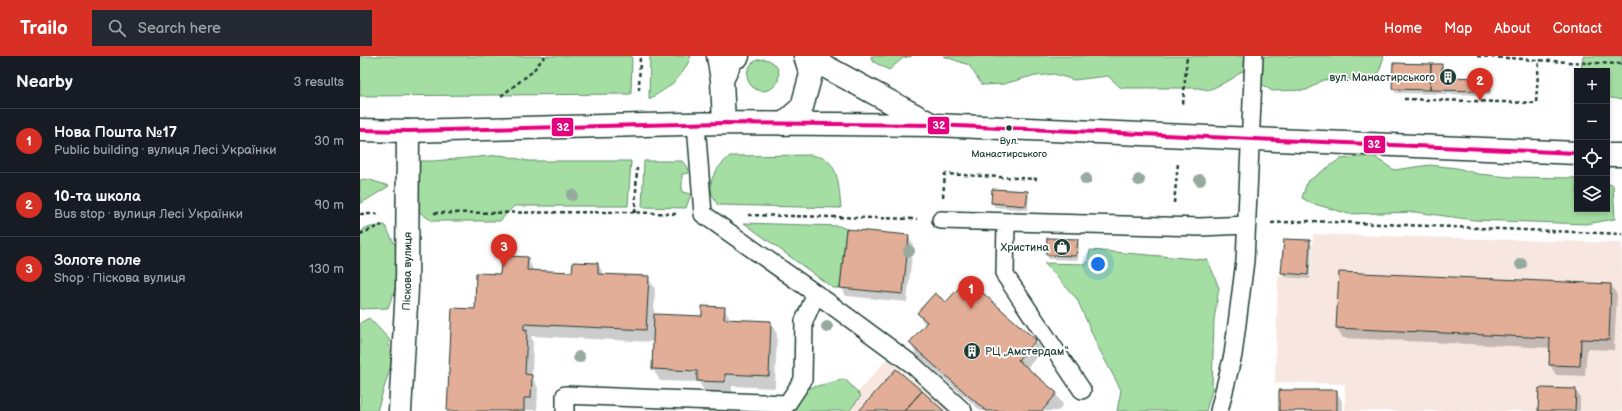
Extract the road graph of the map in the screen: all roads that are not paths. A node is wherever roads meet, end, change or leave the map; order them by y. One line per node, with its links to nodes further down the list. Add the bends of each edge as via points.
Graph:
1 (718, 56): 5 (main road)
2 (738, 56): 5 (main road, via 732,59)
3 (805, 56): 8 (main road, via 811,74 802,107); 9 (main road)
4 (1254, 56): 12 (lane)
5 (722, 80): 6 (main road)
6 (724, 123): 7 (main road); 8 (main road)
7 (696, 124): 11 (main road); 19 (lane, via 703,214)
8 (783, 124): 9 (main road)
9 (934, 125): 12 (main road)
10 (360, 130): 11 (main road)
11 (408, 131): 21 (main road, Піскова вулиця, via 407,288)
12 (1251, 140): 13 (main road); 18 (lane)
13 (1574, 153)
14 (1610, 155): 15 (main road)
15 (1622, 155)
16 (941, 220): 17 (lane)
17 (1006, 222): 18 (lane, via 1172,227); 20 (lane, via 1005,275)
18 (1247, 224): 24 (lane, via 1233,355)
19 (816, 294): 22 (lane, via 804,321 803,380 787,404 565,395); 23 (lane, via 913,366)
20 (1082, 390)
21 (400, 411)
22 (565, 411)
23 (963, 411)
24 (1219, 411)

